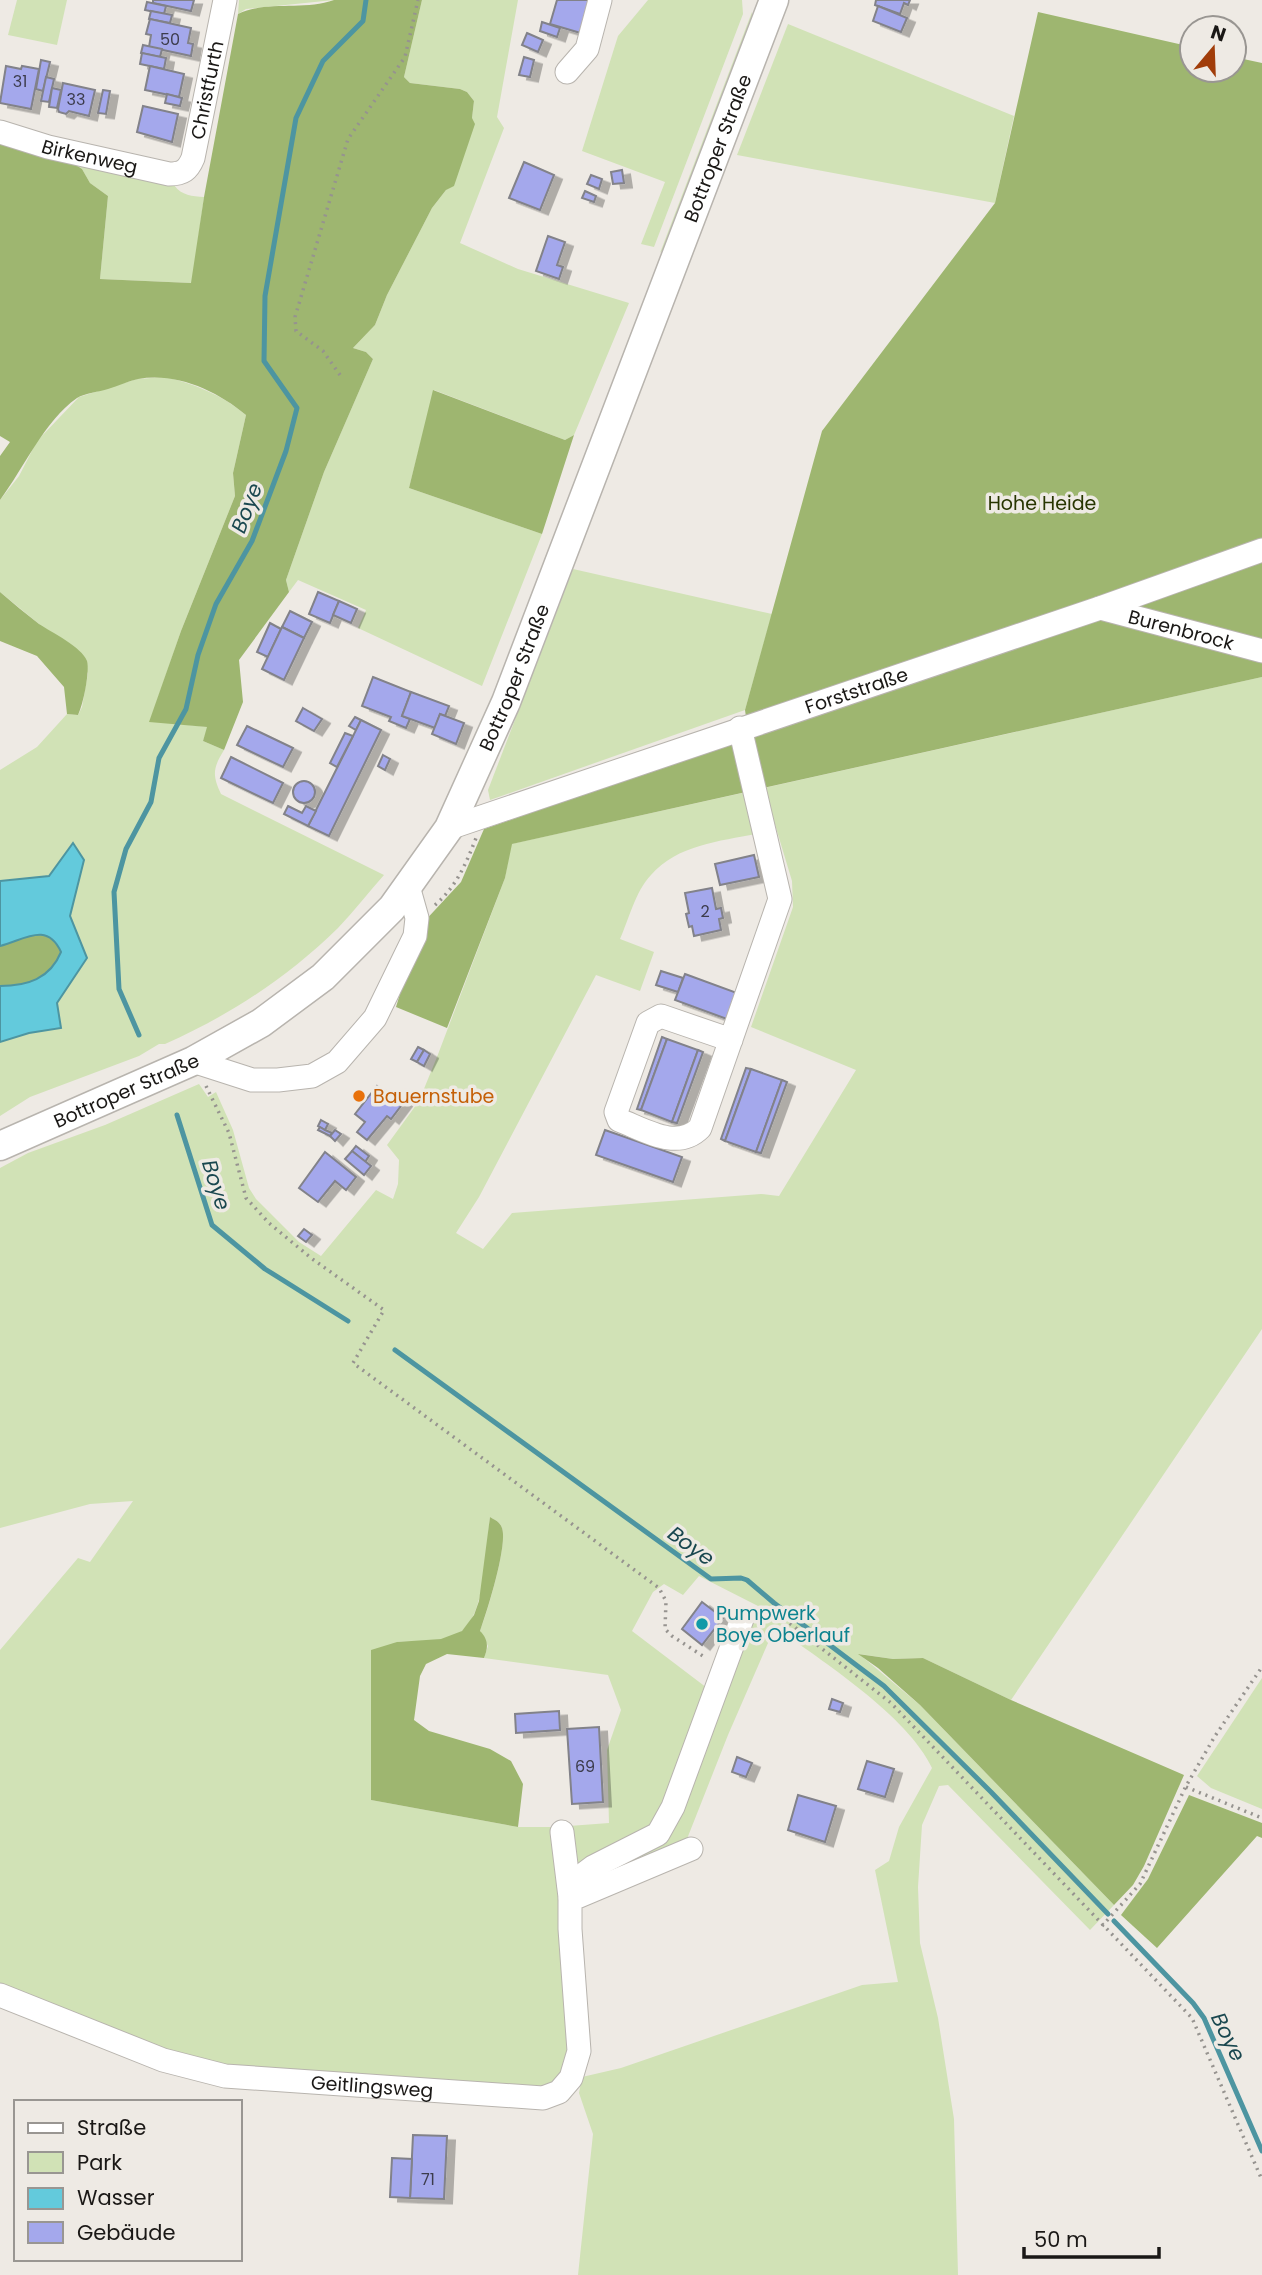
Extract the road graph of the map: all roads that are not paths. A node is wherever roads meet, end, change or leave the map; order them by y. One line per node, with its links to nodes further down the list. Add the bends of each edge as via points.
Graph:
1 (225, 0): 6 (street, Christfurth, via 193,158)
2 (600, 0): 4 (street, via 587,49)
3 (774, 0): 11 (main road, Bottroper Straße, via 506,702)
4 (567, 72)
5 (0, 132): 6 (street, Birkenweg, via 48,147)
6 (180, 174)
7 (1262, 550): 8 (street, Forststraße)
8 (1100, 608): 9 (street, Burenbrock); 10 (street, Forststraße)
9 (1262, 651)
10 (740, 728): 11 (street, Forststraße); 13 (street, via 780,898)
11 (450, 828): 12 (main road, Bottroper Straße)
12 (408, 886): 14 (main road, Bottroper Straße, via 323,977); 14 (street, via 417,918 415,936 375,1018 337,1062 312,1076 278,1080)
13 (731, 1040): 13 (street, via 661,1016 653,1018 616,1112 619,1120 671,1139 692,1136 700,1128)
14 (197, 1070): 15 (main road, Bottroper Straße, via 99,1104)
15 (0, 1146)
16 (750, 1619): 19 (street, via 726,1663 673,1807 658,1834 593,1867)
17 (562, 1832): 19 (street, Geitlingsweg)
18 (691, 1849): 19 (street)
19 (569, 1893): 20 (street, Geitlingsweg, via 579,2051 571,2078 559,2092 543,2098 225,2076 163,2060)
20 (0, 1995)

